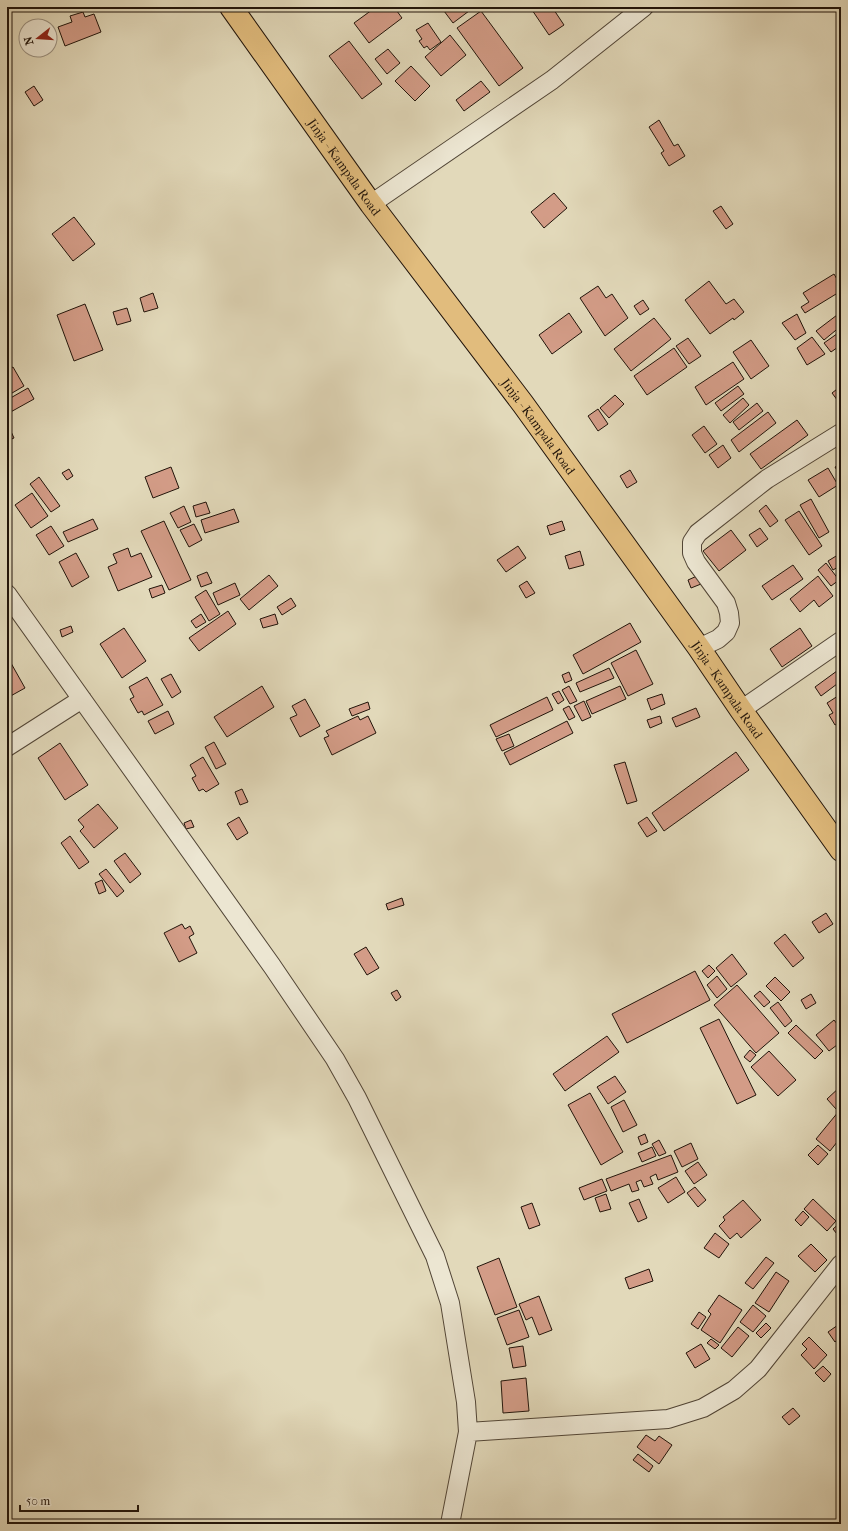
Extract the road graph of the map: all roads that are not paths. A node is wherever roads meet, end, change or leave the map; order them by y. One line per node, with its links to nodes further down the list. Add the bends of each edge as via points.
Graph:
1 (232, 7): 3 (highway, Jinja - Kampala Road)
2 (644, 7): 3 (street, via 552,80)
3 (371, 204): 7 (highway, Jinja - Kampala Road, via 523,404)
4 (841, 433): 7 (street, via 767,479 698,532 692,542 692,553 726,603 730,623 726,632 718,639)
5 (7, 594): 8 (street)
6 (841, 641): 9 (street)
7 (699, 648): 9 (highway, Jinja - Kampala Road)
8 (82, 699): 10 (street); 13 (street, via 276,972 335,1059 357,1098 437,1262 450,1304 466,1402)
9 (741, 710): 11 (highway, Jinja - Kampala Road)
10 (7, 747)
11 (841, 850)
12 (841, 1264): 13 (street, via 758,1369 734,1390 703,1408 668,1419)
13 (468, 1432): 14 (street)
14 (450, 1524)

